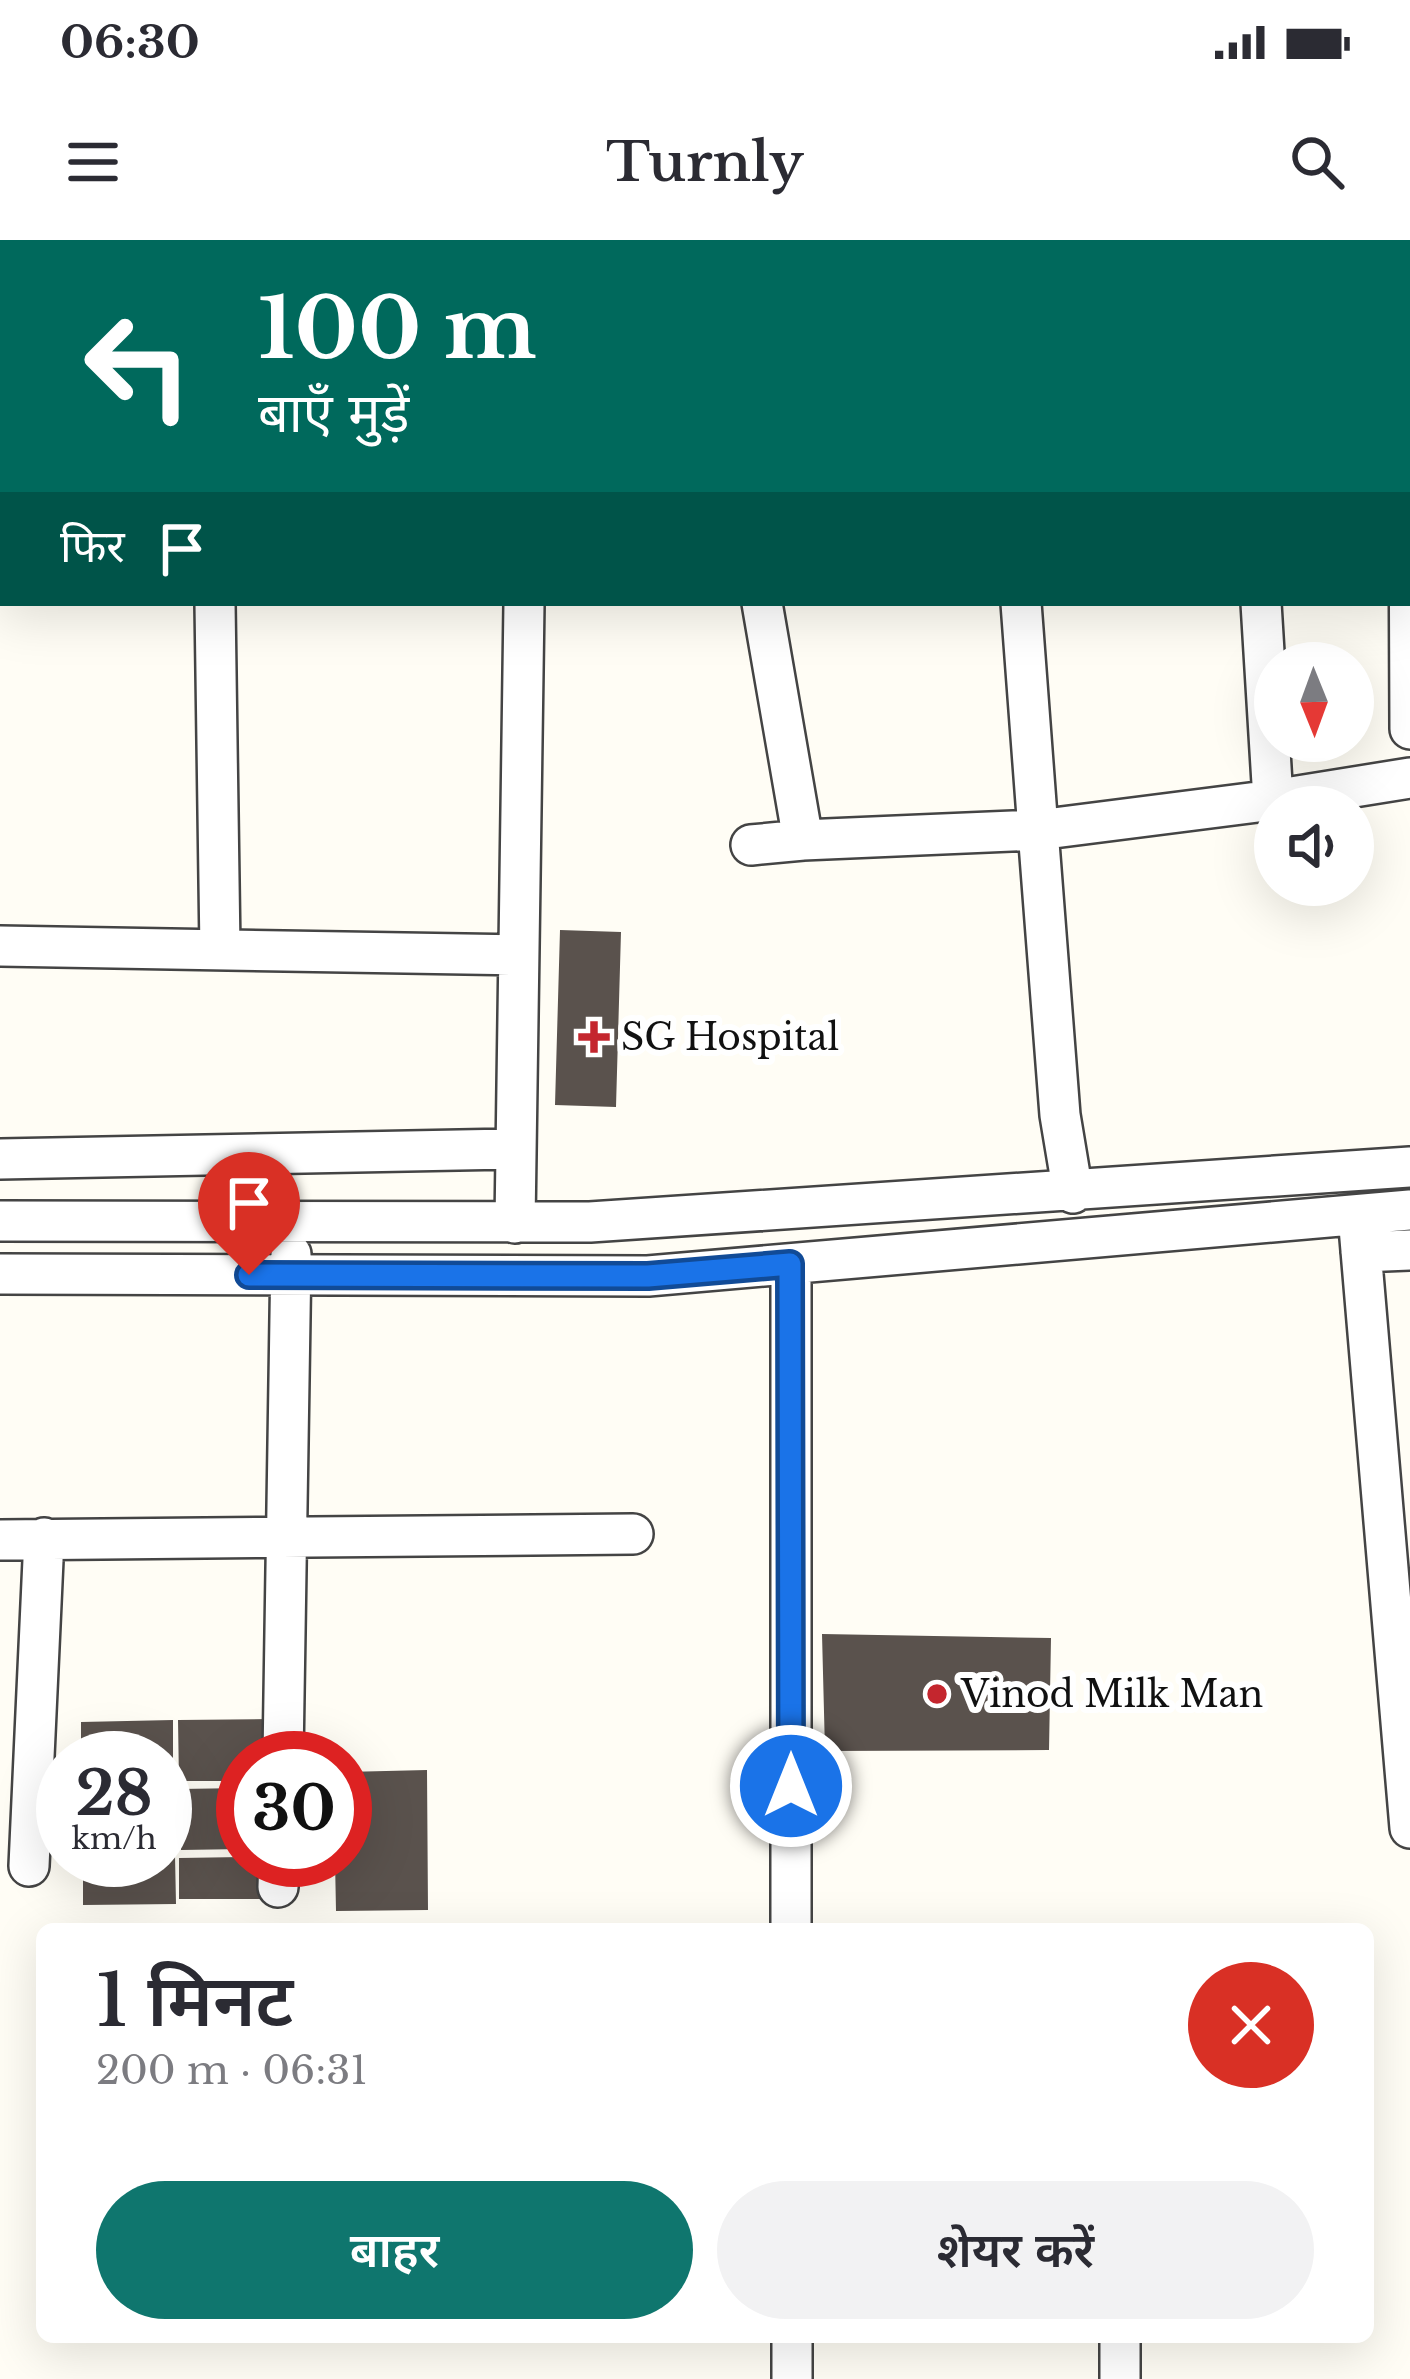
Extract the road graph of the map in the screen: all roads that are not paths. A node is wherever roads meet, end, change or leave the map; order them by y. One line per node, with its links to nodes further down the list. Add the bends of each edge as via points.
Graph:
1 (215, 606): 16 (street)
2 (524, 606): 17 (street)
3 (763, 606): 13 (street)
4 (1021, 606): 12 (street)
5 (1261, 606): 9 (street)
6 (1409, 606): 7 (street)
7 (1410, 729)
8 (1410, 778): 10 (street)
9 (1272, 786)
10 (1360, 786)
11 (1254, 802): 12 (street)
12 (1038, 830): 13 (street); 21 (street)
13 (803, 840): 14 (street)
14 (751, 845)
15 (0, 946): 16 (street)
16 (220, 950): 17 (street)
17 (518, 956): 18 (street)
18 (516, 1149): 19 (street); 25 (street)
19 (0, 1159)
20 (1410, 1167): 21 (street)
21 (1073, 1193): 25 (street)
22 (1410, 1210): 26 (street)
23 (0, 1221): 24 (street)
24 (292, 1222): 25 (street); 30 (street)
25 (515, 1222)
26 (1360, 1234): 27 (street); 28 (street); 31 (street)
27 (1410, 1250)
28 (790, 1264): 30 (street, via 648,1276); 39 (street)
29 (0, 1274): 30 (street)
30 (290, 1275): 33 (street)
31 (1396, 1492): 37 (street)
32 (633, 1534): 33 (street)
33 (285, 1537): 34 (street); 36 (street)
34 (44, 1538): 35 (street); 38 (street)
35 (0, 1540)
36 (283, 1731)
37 (1410, 1828)
38 (29, 1865)
39 (791, 1923)
40 (792, 2343): 42 (street)
41 (1120, 2343): 43 (street)
42 (792, 2379)
43 (1120, 2379)

